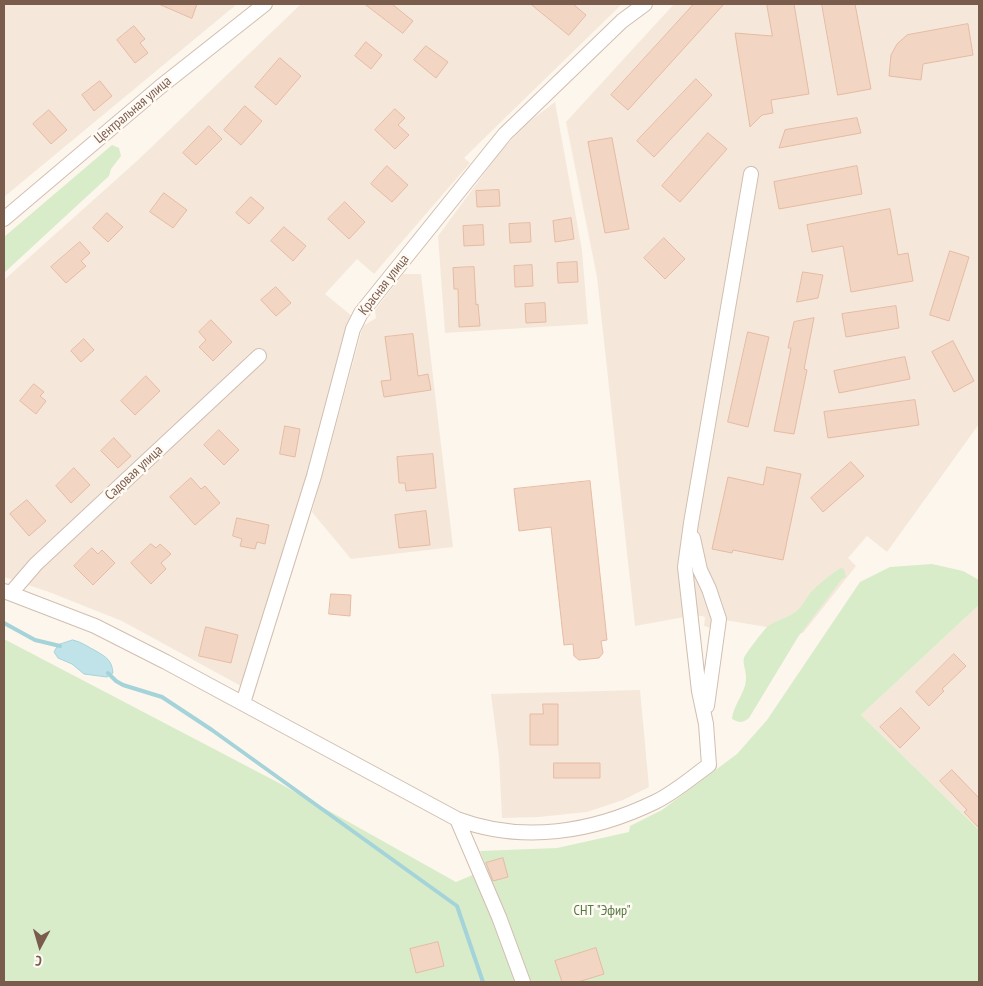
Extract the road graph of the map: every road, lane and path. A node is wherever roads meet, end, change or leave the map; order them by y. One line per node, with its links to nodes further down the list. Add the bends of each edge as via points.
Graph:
1 (265, 4): 4 (street, Центральная улица, via 160,87)
2 (645, 4): 8 (street, Красная улица, via 622,21 505,134 361,312 353,329 314,476)
3 (752, 174): 6 (street)
4 (4, 220)
5 (259, 356): 7 (street, Садовая улица)
6 (691, 523): 9 (street, via 685,567 699,691); 9 (street, via 700,570 719,619)
7 (8, 592): 8 (street, via 95,626)
8 (242, 703): 10 (street)
9 (706, 724): 10 (street, via 709,765 672,793 625,815 553,833 504,832 479,828)
10 (457, 819): 11 (street, via 500,917)
11 (522, 982)

